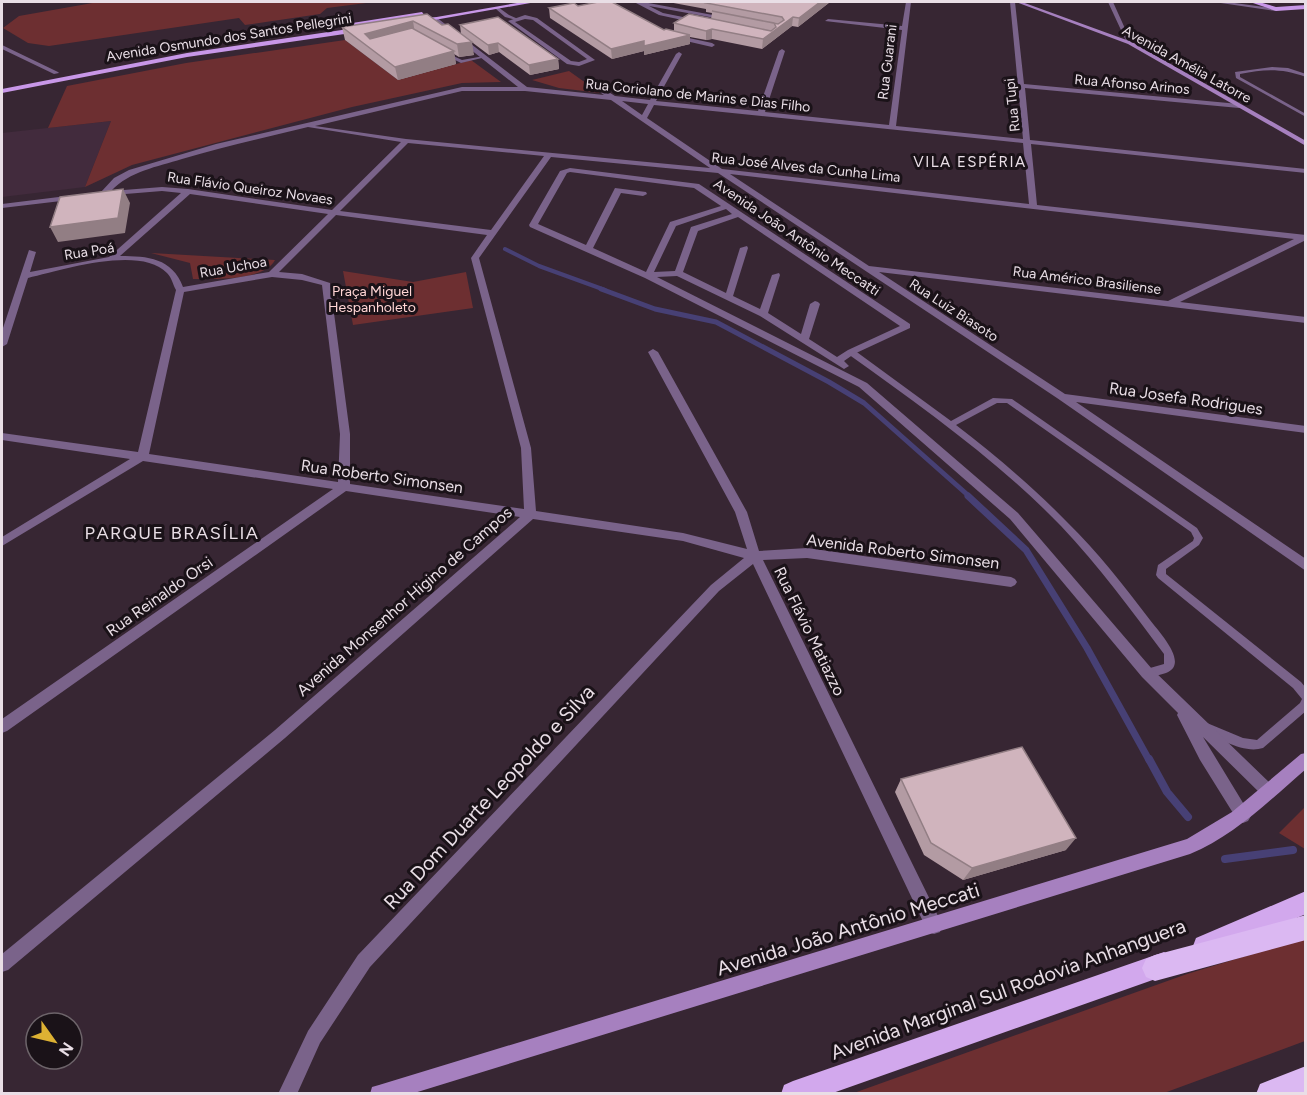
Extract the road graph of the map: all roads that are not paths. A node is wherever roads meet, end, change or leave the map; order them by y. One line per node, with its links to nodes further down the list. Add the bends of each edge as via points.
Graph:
1 (533, 2): 9 (main road, Avenida Osmundo dos Santos Pellegrini)
2 (636, 2): 14 (street); 16 (street, via 661,14)
3 (908, 2): 18 (street, Rua Guarani)
4 (1013, 2): 33 (street, Rua Tupi)
5 (1018, 2): 21 (main road, Avenida Amélia Latorre)
6 (1110, 2): 21 (street)
7 (1216, 2): 10 (street)
8 (1252, 2): 10 (main road)
9 (500, 5): 12 (main road, Avenida Osmundo dos Santos Pellegrini); 13 (lane, via 507,16); 17 (main road, Avenida Osmundo dos Santos Pellegrini)
10 (1276, 9): 11 (main road)
11 (1303, 9)
12 (434, 18): 20 (main road, Avenida Osmundo dos Santos Pellegrini); 27 (street)
13 (516, 19): 13 (street, via 511,21 569,63 592,60 535,18)
14 (732, 20)
15 (828, 21): 18 (street)
16 (705, 23)
17 (332, 27): 20 (main road, via 307,33); 28 (main road, Avenida Osmundo dos Santos Pellegrini)
18 (903, 28): 43 (street, Rua Guarani)
19 (670, 36): 22 (street)
20 (305, 37): 31 (main road, Avenida Osmundo dos Santos Pellegrini)
21 (1130, 43): 38 (main road, Avenida Amélia Latorre)
22 (712, 45)
23 (2, 47): 28 (street)
24 (440, 50): 27 (lane, via 461,62)
25 (782, 51): 39 (street)
26 (679, 54): 37 (street)
27 (484, 57): 34 (street)
28 (56, 73): 31 (main road, via 59,77); 32 (main road, Avenida Osmundo dos Santos Pellegrini)
29 (1305, 76): 40 (lane, via 1273,67 1237,73 1238,78)
30 (586, 80): 36 (street, Rua Luiz Biasoto)
31 (43, 83): 35 (main road, Avenida Osmundo dos Santos Pellegrini)
32 (2, 84)
33 (1022, 86): 38 (street, Rua Afonso Arinos); 45 (street, Rua Tupi)
34 (525, 89): 36 (street, Rua Coriolano de Marins e Dias Filho); 42 (street, Rua Coriolano de Marins e Dias Filho, via 462,89)
35 (2, 92)
36 (613, 99): 37 (street, Rua Coriolano de Marins e Dias Filho); 41 (street, Rua Luiz Biasoto)
37 (650, 103): 39 (street, Rua Coriolano de Marins e Dias Filho); 41 (street)
38 (1239, 106): 46 (main road, Avenida Amélia Latorre)
39 (761, 114): 43 (street, Rua Coriolano de Marins e Dias Filho)
40 (1305, 116)
41 (643, 119): 48 (street, Rua Luiz Biasoto)
42 (304, 126): 44 (street, Rua José Alves da Cunha Lima); 51 (street, Rua Coriolano de Marins e Dias Filho, via 148,166 117,180)
43 (892, 126): 45 (street, Rua Coriolano de Marins e Dias Filho)
44 (406, 141): 47 (street, Rua José Alves da Cunha Lima); 58 (street)
45 (1029, 142): 49 (street, Rua Coriolano de Marins e Dias Filho); 57 (street, Rua Tupi)
46 (1305, 144)
47 (549, 154): 48 (street, Rua José Alves da Cunha Lima); 60 (street, Avenida Monsenhor Higino de Campos)
48 (720, 171): 57 (street, Rua José Alves da Cunha Lima); 66 (street, Rua Luiz Biasoto)
49 (1305, 171)
50 (188, 191): 51 (street, Rua Flávio Queiroz Novaes); 58 (street, Rua Flávio Queiroz Novaes); 65 (street)
51 (104, 194): 53 (street, Rua Flávio Queiroz Novaes)
52 (643, 194): 63 (street, via 618,190)
53 (93, 195)
54 (82, 196): 55 (street)
55 (2, 206)
56 (728, 206): 59 (street, Avenida João Antônio Meccatti); 63 (street, Avenida João Antônio Meccatti, via 696,186 564,171 533,225); 71 (street, via 673,224)
57 (1034, 206): 61 (street, Rua José Alves da Cunha Lima)
58 (331, 212): 60 (street, Rua Flávio Queiroz Novaes); 68 (street)
59 (739, 214): 67 (street, via 694,229); 81 (street, Avenida João Antônio Meccatti, via 907,326)
60 (494, 233): 90 (street, Avenida Monsenhor Higino de Campos, via 475,258 526,448)
61 (1305, 238): 74 (street)
62 (744, 248): 73 (street)
63 (588, 250): 71 (street, Avenida João Antônio Meccatti)
64 (32, 252): 70 (street)
65 (111, 259): 70 (street, Rua Poá); 72 (street, Rua Poá, via 140,259 158,264 174,276)
66 (866, 268): 74 (street, Rua Américo Brasiliense); 84 (street, Rua Luiz Biasoto)
67 (678, 273): 71 (street, Avenida João Antônio Meccatti); 73 (street)
68 (272, 274): 72 (street, Rua Uchoa); 89 (street, Rua Uchoa, via 326,283 345,434)
69 (776, 275): 76 (street)
70 (24, 276): 79 (street)
71 (648, 276): 83 (street, Avenida João Antônio Meccatti)
72 (180, 290): 88 (street)
73 (729, 297): 76 (street)
74 (1170, 303): 77 (street, Rua Américo Brasiliense)
75 (815, 304): 78 (street)
76 (763, 314): 78 (street)
77 (1305, 321)
78 (804, 340): 82 (street)
79 (2, 344)
80 (653, 352): 92 (street, Rua Flávio Matiazzo, via 741,512)
81 (850, 352): 82 (street, Avenida João Antônio Meccatti); 85 (lane)
82 (838, 361): 83 (street)
83 (863, 385): 95 (street, via 1014,516)
84 (1062, 396): 86 (street, Rua Josefa Rodrigues); 93 (street, Rua Luiz Biasoto)
85 (952, 424): 95 (lane, via 1037,498 1098,561 1169,653 1169,666); 96 (lane, via 996,400 1009,401 1194,530 1199,538 1196,543 1161,567 1161,575 1297,685)
86 (1305, 430)
87 (2, 436): 88 (street, Rua Roberto Simonsen)
88 (143, 456): 89 (street, Rua Roberto Simonsen); 91 (street)
89 (344, 487): 90 (street, Rua Roberto Simonsen); 99 (street, Rua Reinaldo Orsi)
90 (530, 514): 92 (street, Rua Roberto Simonsen, via 683,537); 106 (street, Avenida Monsenhor Higino de Campos, via 280,734)
91 (2, 542)
92 (755, 556): 94 (street, Avenida Roberto Simonsen, via 807,553); 104 (street, Rua Flávio Matiazzo); 109 (street, Rua Dom Duarte Leopoldo e Silva, via 715,588 364,961 314,1037)
93 (1305, 566)
94 (1011, 582)
95 (1147, 673): 97 (street)
96 (1305, 699): 98 (lane, via 1304,706 1259,745 1242,743)
97 (1178, 703): 98 (street); 102 (street)
98 (1200, 725): 101 (street)
99 (2, 726)
100 (1305, 759): 101 (main road, Avenida João Antônio Meccati)
101 (1269, 792): 102 (main road, Avenida João Antônio Meccati)
102 (1243, 816): 104 (main road, Avenida João Antônio Meccati, via 1190,846)
103 (1305, 902): 107 (highway, Avenida Marginal Sul Rodovia Anhanguera)
104 (934, 926): 110 (main road, Avenida João Antônio Meccati)
105 (1305, 927): 107 (highway)
106 (2, 964)
107 (1155, 968): 111 (highway, Avenida Marginal Sul Rodovia Anhanguera)
108 (1305, 1080): 112 (highway)
109 (287, 1094)
110 (379, 1094)
111 (793, 1094)
112 (1270, 1094)

